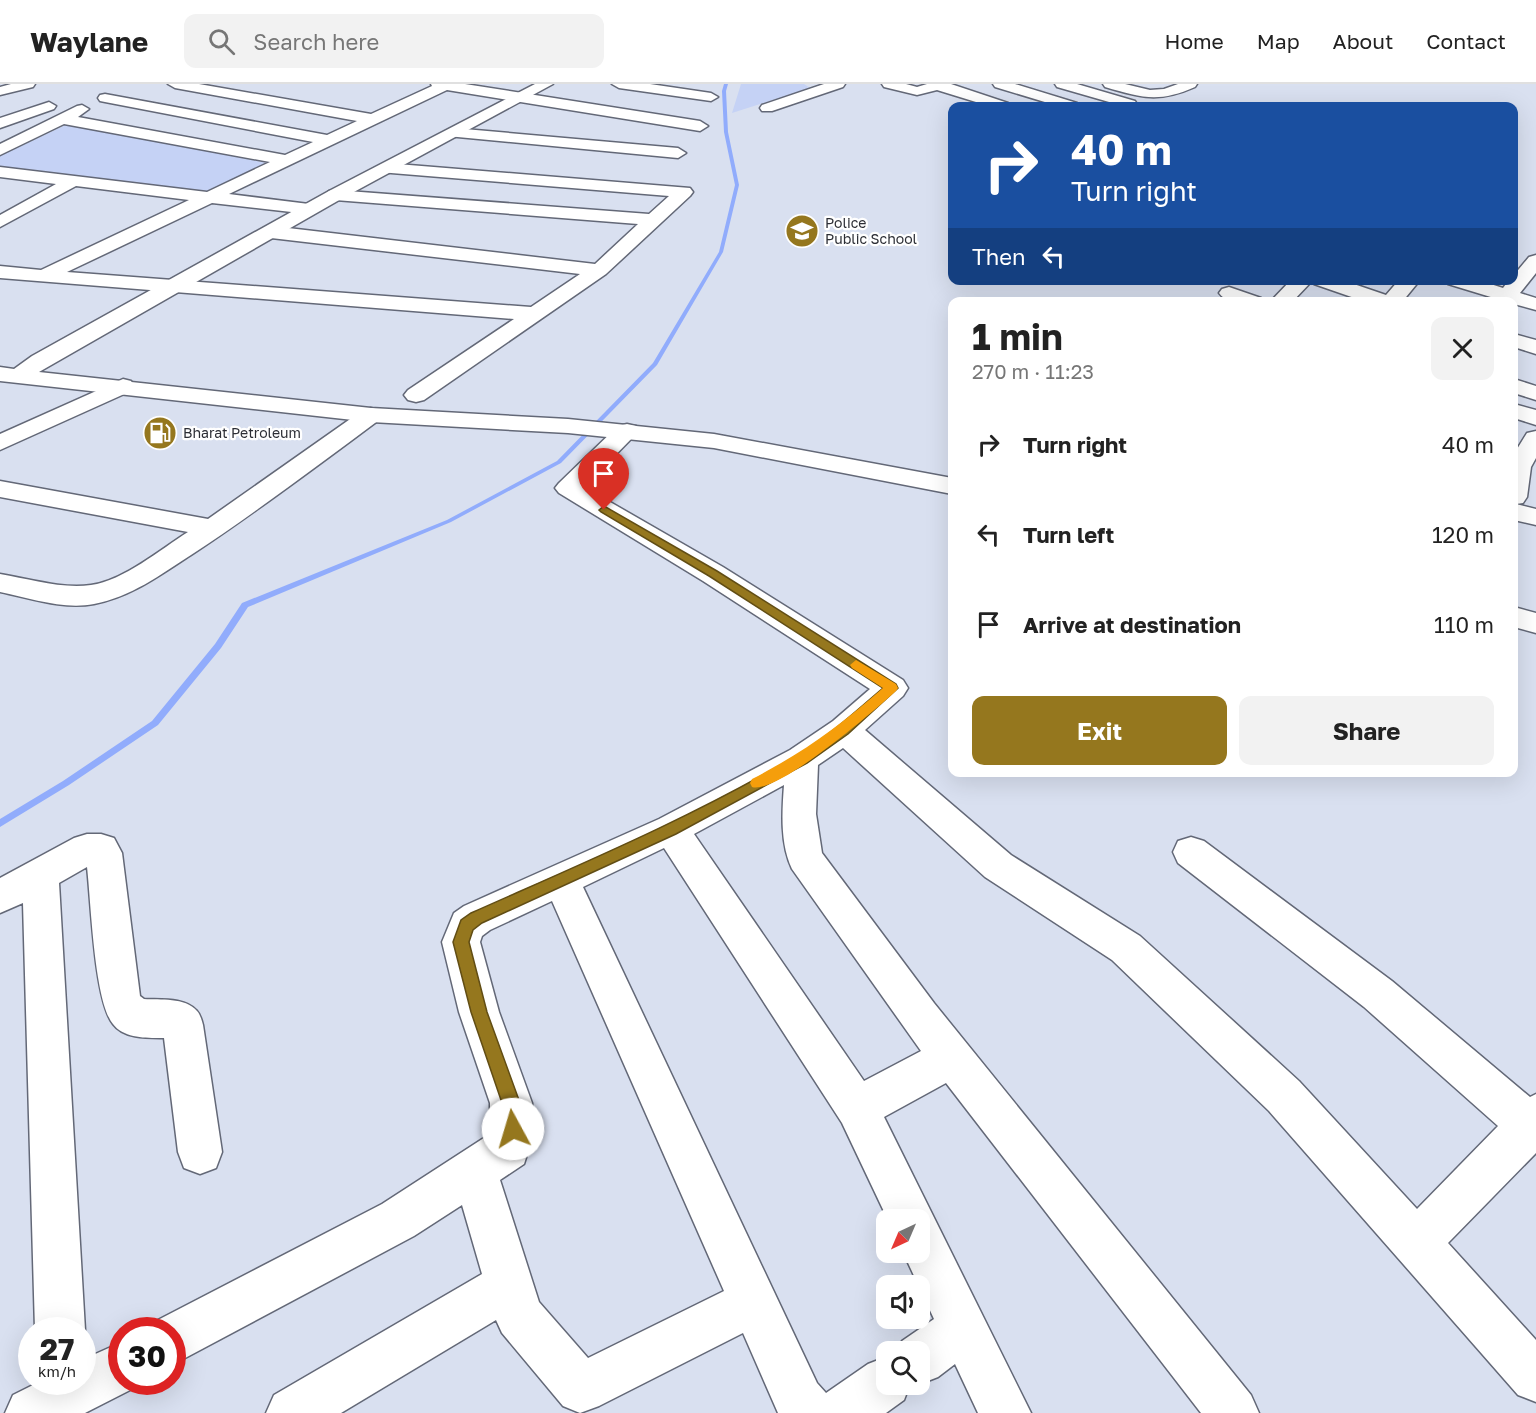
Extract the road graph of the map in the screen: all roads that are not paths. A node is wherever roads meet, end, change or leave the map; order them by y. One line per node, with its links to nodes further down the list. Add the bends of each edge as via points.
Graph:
1 (175, 84): 33 (street)
2 (546, 84): 20 (street)
3 (619, 84): 21 (street)
4 (838, 84): 14 (street)
5 (889, 84): 10 (street, via 917,91)
6 (1063, 84): 18 (street); 19 (street)
7 (1110, 84): 8 (street, via 1155,96)
8 (1190, 84)
9 (441, 85): 12 (street); 30 (street)
10 (941, 85): 22 (street)
11 (1006, 85): 19 (street); 22 (street)
12 (473, 86): 20 (street)
13 (132, 87): 17 (street)
14 (818, 87): 31 (street)
15 (45, 90): 16 (street); 24 (street, via 6,105); 34 (street)
16 (0, 91)
17 (109, 91): 32 (street); 37 (street)
18 (1094, 93): 28 (street); 29 (street)
19 (1036, 95): 26 (street); 27 (street)
20 (521, 98): 35 (street); 36 (street)
21 (711, 98)
22 (976, 98): 25 (street)
23 (381, 100): 30 (street)
24 (0, 102)
25 (990, 102)
26 (1019, 102)
27 (1056, 102)
28 (1075, 102)
29 (1119, 102)
30 (404, 104): 33 (street)
31 (767, 108)
32 (63, 119): 38 (street); 40 (street)
33 (371, 119): 37 (street)
34 (0, 123)
35 (700, 126)
36 (453, 133): 39 (street, via 627,140); 41 (street)
37 (328, 140): 40 (street)
38 (0, 150)
39 (678, 153)
40 (286, 160): 45 (street)
41 (385, 168): 44 (street); 47 (street, via 684,192)
42 (5, 177): 43 (street)
43 (73, 181): 45 (street); 48 (street)
44 (335, 195): 46 (street); 47 (street)
45 (209, 197): 46 (street); 53 (street)
46 (309, 209): 49 (street)
47 (654, 220): 50 (street)
48 (0, 222)
49 (271, 232): 50 (street); 57 (street)
50 (599, 270): 68 (street)
51 (0, 272): 53 (street)
52 (1532, 272): 65 (street)
53 (43, 276): 57 (street)
54 (1298, 285): 61 (street)
55 (1405, 285): 63 (street)
56 (1456, 286): 64 (street)
57 (170, 287): 68 (street); 72 (street)
58 (1346, 290): 62 (street)
59 (1229, 293): 60 (street)
60 (1240, 297)
61 (1285, 297)
62 (1371, 297)
63 (1394, 297)
64 (1497, 297)
65 (1506, 297)
66 (1518, 301): 67 (street)
67 (1536, 304)
68 (536, 314): 82 (street, via 405,394)
69 (1518, 341): 70 (street)
70 (1536, 348)
71 (0, 358): 72 (street)
72 (39, 361): 75 (street); 78 (street)
73 (1518, 366): 74 (street)
74 (1536, 372)
75 (10, 375): 76 (street)
76 (123, 386): 81 (street); 86 (street)
77 (1518, 387): 79 (street)
78 (337, 390)
79 (1536, 393)
80 (1518, 412): 83 (street)
81 (371, 415): 82 (street); 93 (street)
82 (572, 418): 84 (street)
83 (1536, 418)
84 (630, 423): 87 (street, via 733,427); 89 (street); 99 (street, via 568,488 892,688)
85 (1529, 441): 88 (street)
86 (0, 443)
87 (948, 467)
88 (1522, 469)
89 (948, 485)
90 (0, 489): 93 (street)
91 (1518, 513): 92 (street)
92 (1536, 517)
93 (215, 529): 94 (street, via 144,573 99,594 81,596)
94 (0, 583)
95 (1518, 597): 96 (street)
96 (1536, 601)
97 (1518, 618): 98 (street)
98 (1536, 623)
99 (844, 730): 100 (street); 112 (street, via 998,866 1126,948 1284,1096)
100 (802, 759): 101 (street); 106 (street, via 799,814 805,858)
101 (671, 830): 104 (street); 107 (street)
102 (1191, 852): 108 (street, via 1378,994)
103 (40, 876): 105 (street); 109 (street, via 87,849 101,849 104,853 120,994 128,1012 143,1020 176,1019 183,1025); 116 (street)
104 (561, 879): 110 (street, via 477,918 467,925 461,942 479,1012 511,1103 513,1129 508,1148); 115 (street)
105 (0, 897)
106 (952, 1058): 107 (street); 128 (street)
107 (858, 1108): 111 (street)
108 (1534, 1124): 112 (street)
109 (200, 1152)
110 (474, 1170): 114 (street); 118 (street, via 398,1220)
111 (907, 1209)
112 (1416, 1242): 121 (street)
113 (930, 1257): 117 (street)
114 (510, 1285): 115 (street, via 519,1316 581,1388); 124 (street)
115 (754, 1302): 125 (street, via 799,1401)
116 (59, 1317)
117 (964, 1328): 119 (street); 127 (street)
118 (186, 1333)
119 (930, 1352)
120 (108, 1373): 123 (street)
121 (1536, 1377)
122 (876, 1389): 126 (street)
123 (52, 1397)
124 (292, 1413)
125 (810, 1413)
126 (842, 1413)
127 (1005, 1413)
128 (1233, 1413)

